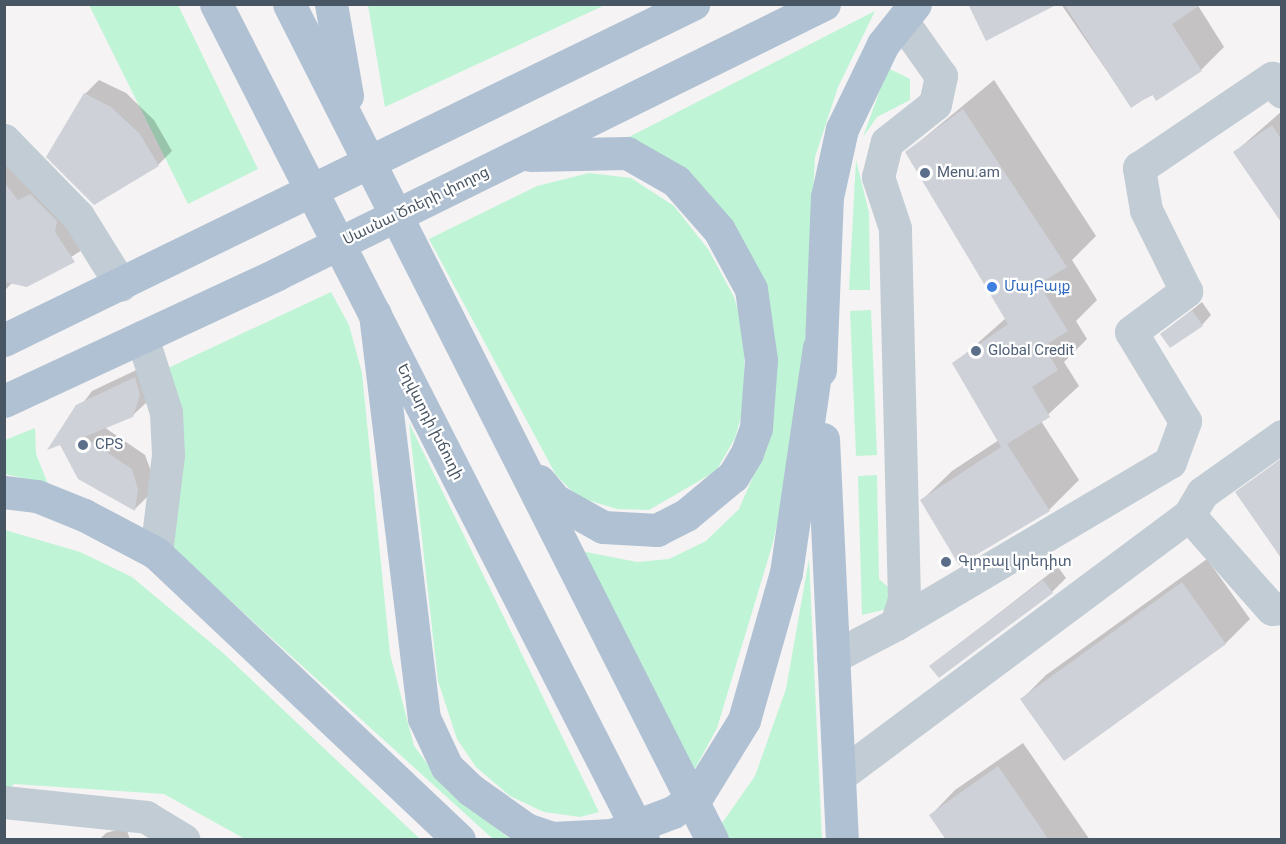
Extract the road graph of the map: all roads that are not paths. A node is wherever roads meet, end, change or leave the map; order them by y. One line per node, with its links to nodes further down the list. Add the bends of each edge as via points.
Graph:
1 (216, 4): 12 (main road, Եղվարդի խճուղի)
2 (289, 4): 8 (main road)
3 (331, 4): 8 (main road)
4 (693, 4): 11 (main road, via 413,145)
5 (824, 4): 10 (main road, Սասնա Ծռերի փողոց)
6 (909, 13): 15 (main road, via 858,87 842,129 827,197); 23 (lane, via 941,76 935,104 887,142 878,177 895,228 904,581)
7 (1281, 92): 23 (lane, via 1272,78 1139,168 1146,210 1186,291 1131,332 1185,421 1170,462)
8 (353, 130): 18 (main road)
9 (4, 140): 11 (lane, via 78,216)
10 (522, 155): 13 (main road, Սասնա Ծռերի փողոց); 18 (main road, via 627,153 676,181 718,230 751,289 761,360 756,428 733,476 712,497 657,530 603,527 574,513 555,500)
11 (121, 285): 14 (main road)
12 (375, 314): 27 (main road, via 424,718 447,767 471,790 526,829); 30 (main road, Եղվարդի խճուղի)
13 (142, 337): 16 (main road, Սասնա Ծռերի փողոց); 21 (lane, via 166,412 168,455)
14 (4, 340)
15 (819, 347): 24 (main road); 27 (main road, via 786,573 744,720 699,793 673,812 612,835)
16 (4, 401)
17 (1281, 436): 20 (lane, via 1202,493)
18 (520, 460): 31 (main road)
19 (4, 492): 21 (main road, via 37,496 84,515)
20 (1189, 515): 22 (lane, via 1272,609); 25 (lane)
21 (156, 553): 29 (main road)
22 (1281, 608)
23 (896, 624): 24 (lane)
24 (833, 657): 25 (main road)
25 (839, 776): 32 (main road)
26 (4, 802): 28 (lane, via 147,817)
27 (552, 838)
28 (184, 840)
29 (459, 840)
30 (643, 840)
31 (712, 840)
32 (842, 840)

